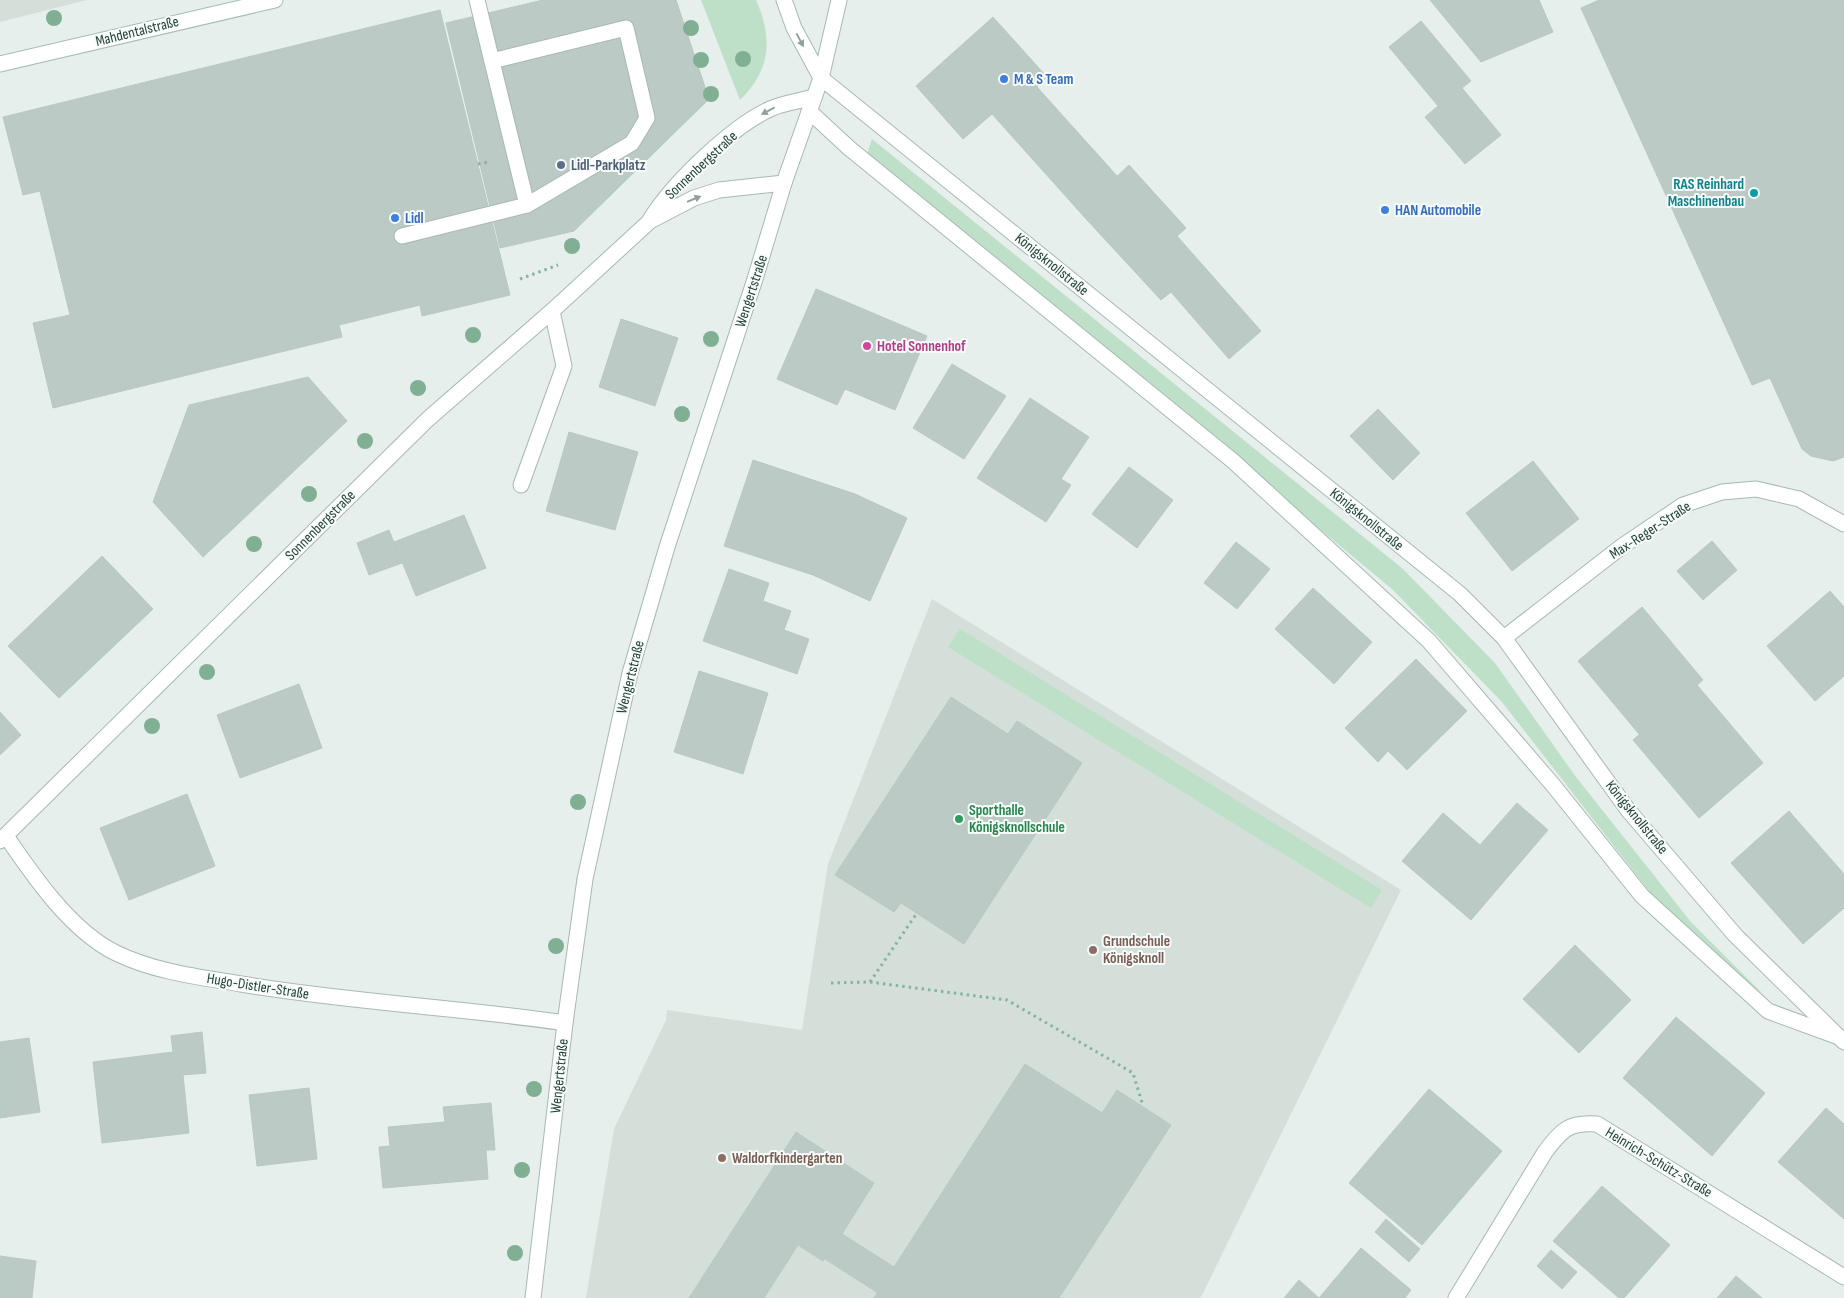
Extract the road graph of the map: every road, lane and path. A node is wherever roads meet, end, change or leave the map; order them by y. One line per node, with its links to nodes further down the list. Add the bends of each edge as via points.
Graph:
1 (275, 0): 6 (street, Mahdentalstraße)
2 (477, 0): 5 (street)
3 (784, 0): 7 (street, one-way to 7, via 794,28)
4 (839, 0): 7 (street, Wengertstraße)
5 (492, 61): 11 (street); 11 (street, via 626,28 647,118 632,143)
6 (0, 64)
7 (821, 78): 8 (street, Wengertstraße); 19 (street, Königsknollstraße, via 1460,594)
8 (814, 97): 9 (street, Wengertstraße); 12 (street, Sonnenbergstraße, one-way to 12, via 770,109 727,138 662,200)
9 (809, 111): 10 (street, Wengertstraße); 25 (street, Königsknollstraße, via 849,148 1234,460 1429,641 1642,896 1768,1011)
10 (784, 183): 12 (street, Sonnenbergstraße, one-way to 10, via 694,198 719,190); 24 (street, Wengertstraße, via 630,673 585,879)
11 (527, 205): 13 (street)
12 (650, 221): 16 (street, Sonnenbergstraße)
13 (402, 236)
14 (565, 262): 15 (path)
15 (520, 279)
16 (552, 311): 17 (street, via 564,366); 20 (street, Sonnenbergstraße, via 428,419)
17 (521, 485)
18 (1844, 524): 19 (street, Max-Reger-Straße, via 1799,499 1756,489 1722,492 1683,505 1621,547)
19 (1504, 638): 25 (street, Königsknollstraße, via 1628,810 1735,935)
20 (3, 838): 24 (street, Hugo-Distler-Straße, via 82,930 116,953 171,973 287,992 498,1013)
21 (917, 913): 23 (path)
22 (831, 982): 23 (path)
23 (870, 982): 26 (path, via 1007,1000 1133,1073)
24 (564, 1023): 28 (street, Wengertstraße)
25 (1840, 1039)
26 (1143, 1106)
27 (1844, 1277): 29 (street, Heinrich-Schütz-Straße, via 1597,1124 1579,1123 1562,1131 1545,1152)
28 (533, 1298)
29 (1456, 1298)

